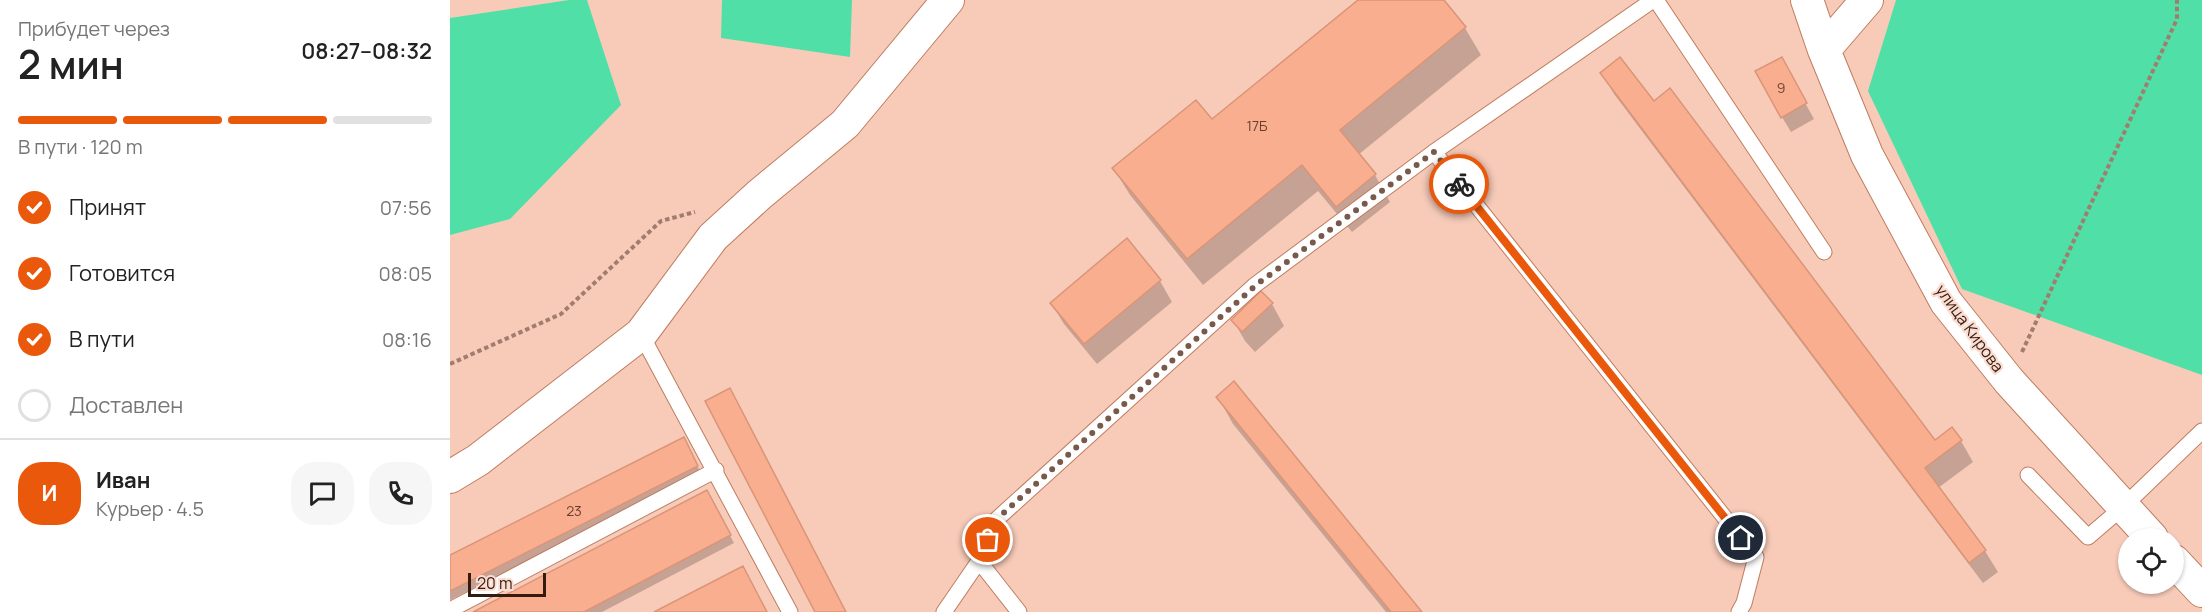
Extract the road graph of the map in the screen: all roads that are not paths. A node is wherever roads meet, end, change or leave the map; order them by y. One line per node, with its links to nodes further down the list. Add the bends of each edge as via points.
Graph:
1 (948, 0): 8 (street, via 846,124 713,237)
2 (1655, 0): 6 (lane); 7 (lane)
3 (1807, 0): 5 (street, улица Кирова)
4 (1867, 0): 5 (street)
5 (1824, 50): 13 (street, улица Кирова, via 1866,156 1946,302 2009,381)
6 (1434, 152): 15 (lane, via 1247,293 997,519); 22 (lane, via 1756,557)
7 (1824, 252)
8 (641, 334): 10 (lane); 12 (street, via 478,460)
9 (2202, 432): 13 (lane)
10 (716, 470): 18 (lane); 19 (lane)
11 (2028, 475): 13 (lane, via 2088,537)
12 (450, 477)
13 (2123, 507): 14 (street, улица Кирова)
14 (2143, 528)
15 (979, 561): 20 (lane); 21 (lane)
16 (2184, 572): 17 (street)
17 (2202, 591)
18 (450, 610)
19 (790, 612)
20 (944, 612)
21 (1019, 612)
22 (1739, 612)

